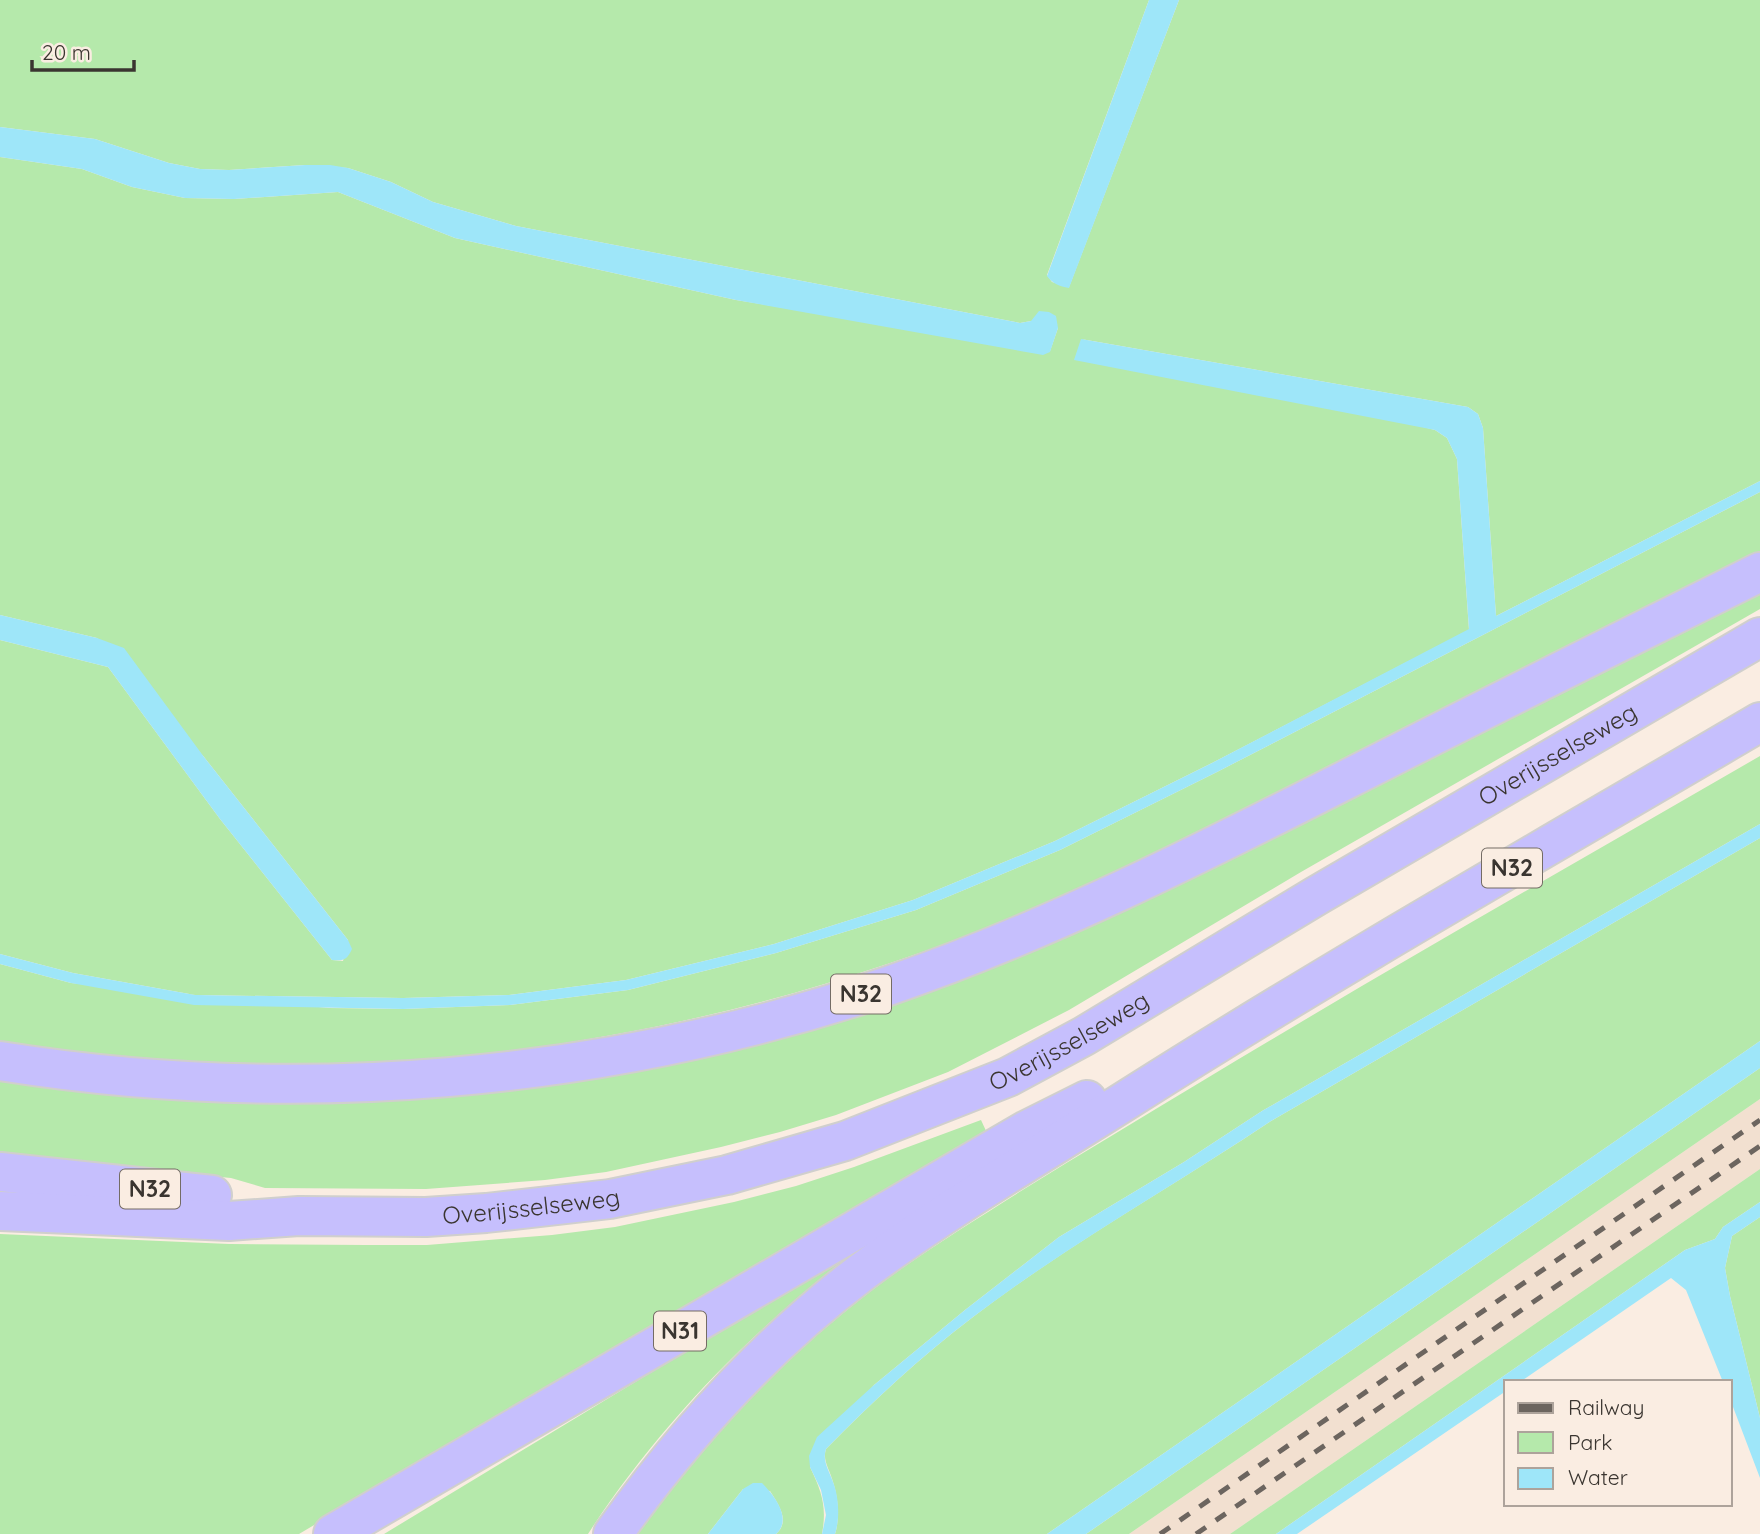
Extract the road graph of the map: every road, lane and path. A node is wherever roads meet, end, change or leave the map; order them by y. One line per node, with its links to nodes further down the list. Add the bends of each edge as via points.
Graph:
1 (1760, 572): 5 (highway, N32, via 1084,909 908,979 770,1021 600,1058 397,1081 250,1084 170,1080)
2 (1760, 637): 8 (highway, Overijsselseweg / N32, via 1084,1036 1008,1077 913,1116 788,1159 610,1199 426,1217)
3 (1760, 722): 4 (highway, N32)
4 (1264, 1013): 9 (highway, N31, via 1027,1130); 10 (highway, via 861,1273 725,1394)
5 (0, 1060)
6 (0, 1172): 8 (highway, N32, via 228,1196)
7 (0, 1211): 8 (highway, N32, via 229,1221)
8 (299, 1216)
9 (333, 1534)
10 (613, 1534)

